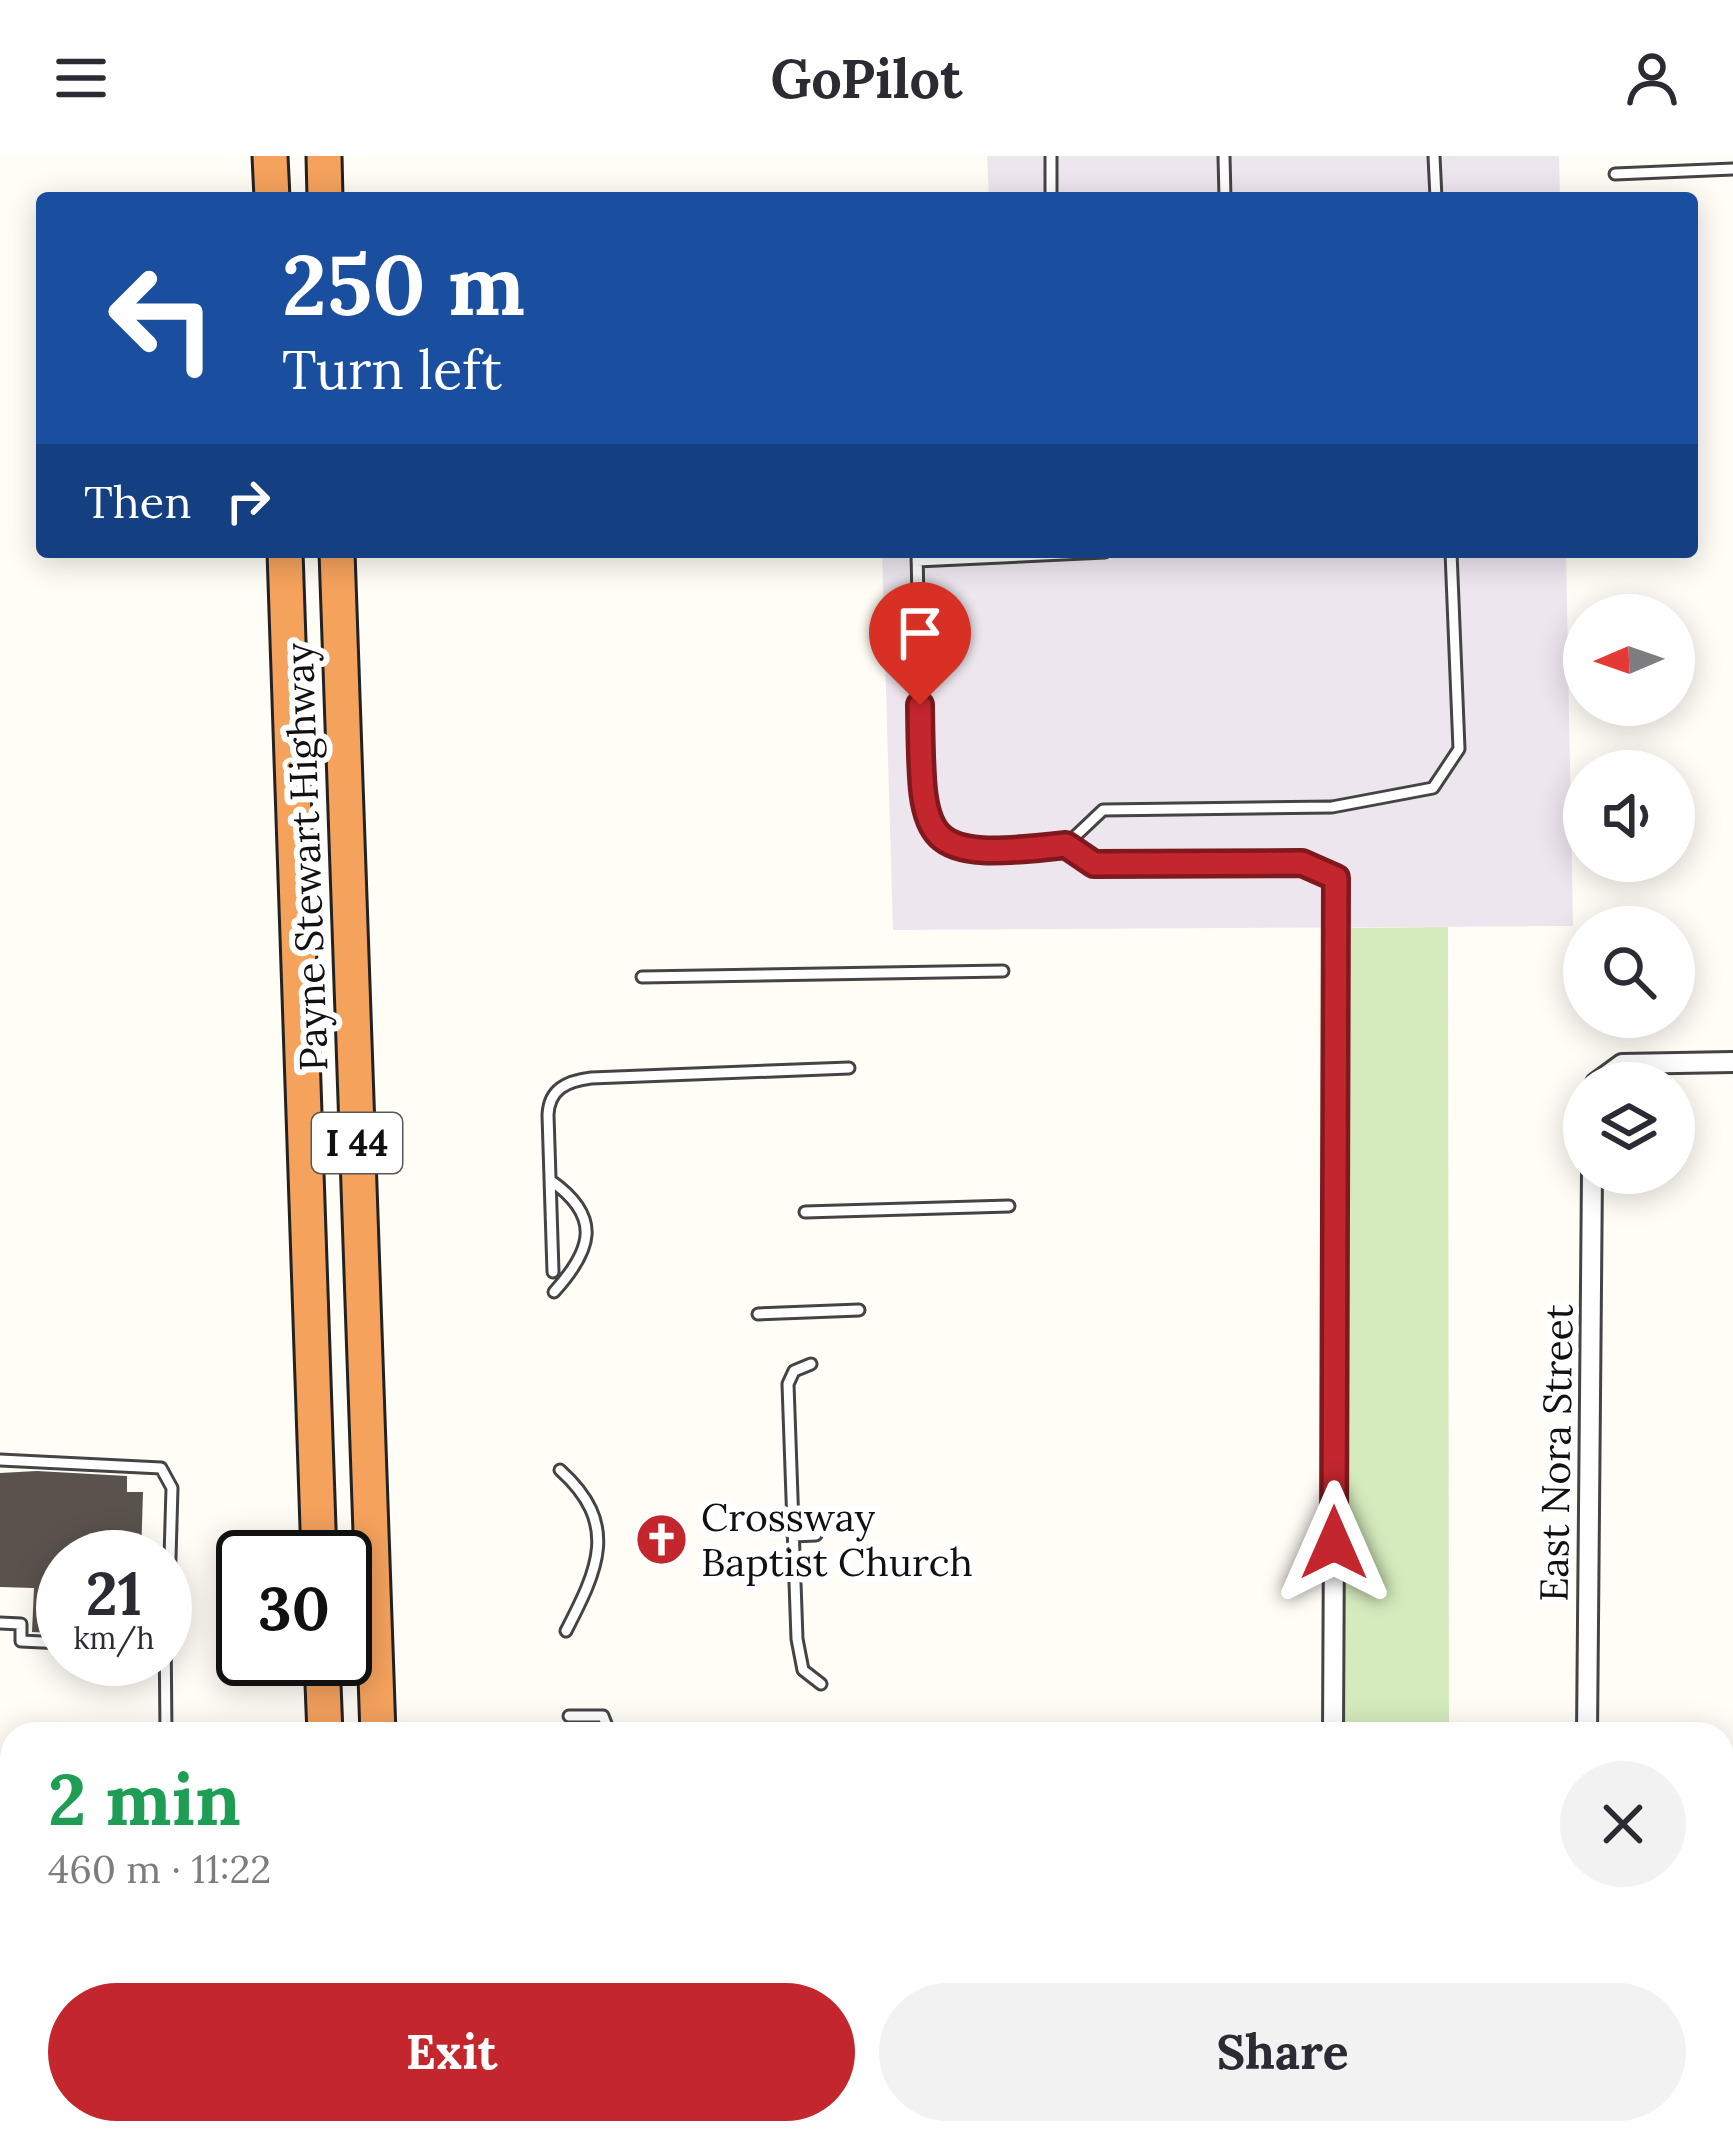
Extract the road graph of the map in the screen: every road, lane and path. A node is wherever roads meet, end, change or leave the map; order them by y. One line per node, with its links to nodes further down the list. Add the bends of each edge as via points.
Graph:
1 (270, 156): 8 (highway)
2 (324, 156): 9 (highway)
3 (1051, 156): 10 (lane)
4 (1224, 156): 11 (lane)
5 (1434, 156): 12 (lane)
6 (1733, 169): 7 (lane)
7 (1616, 173)
8 (272, 192)
9 (325, 192)
10 (1052, 192)
11 (1225, 192)
12 (1436, 192)
13 (285, 558): 36 (highway, Payne Stewart Highway / I 44)
14 (337, 558): 48 (highway, Payne Stewart Highway / I 44)
15 (917, 558): 17 (lane, via 922,801 930,828 970,853)
16 (1450, 558): 17 (lane, via 1459,748 1433,788 1332,807 1103,810)
17 (1066, 845): 18 (lane, via 1094,864 1302,863 1336,878)
18 (1337, 921): 50 (street)
19 (1003, 971): 20 (lane)
20 (642, 977)
21 (1733, 1062): 22 (street)
22 (1695, 1063)
23 (849, 1068): 24 (lane, via 571,1082 548,1104)
24 (550, 1180): 28 (lane); 29 (lane, via 573,1198 586,1226 583,1256)
25 (1592, 1194): 51 (street, East Nora Street)
26 (1009, 1207): 27 (lane)
27 (805, 1212)
28 (553, 1272)
29 (554, 1292)
30 (859, 1310): 31 (lane)
31 (758, 1314)
32 (811, 1364): 38 (lane, via 789,1381)
33 (0, 1460): 35 (lane, via 161,1468 172,1488)
34 (560, 1470): 40 (lane, via 586,1497 598,1542 593,1576)
35 (170, 1530)
36 (318, 1530)
37 (816, 1535): 38 (lane)
38 (793, 1536): 42 (lane, via 799,1657)
39 (0, 1623): 41 (lane, via 27,1622 20,1641)
40 (566, 1631)
41 (36, 1642)
42 (821, 1684)
43 (166, 1686): 46 (lane)
44 (323, 1686): 47 (highway)
45 (569, 1716): 49 (lane)
46 (166, 1722)
47 (325, 1722)
48 (378, 1722)
49 (605, 1722)
50 (1333, 1722)
51 (1587, 1722)

